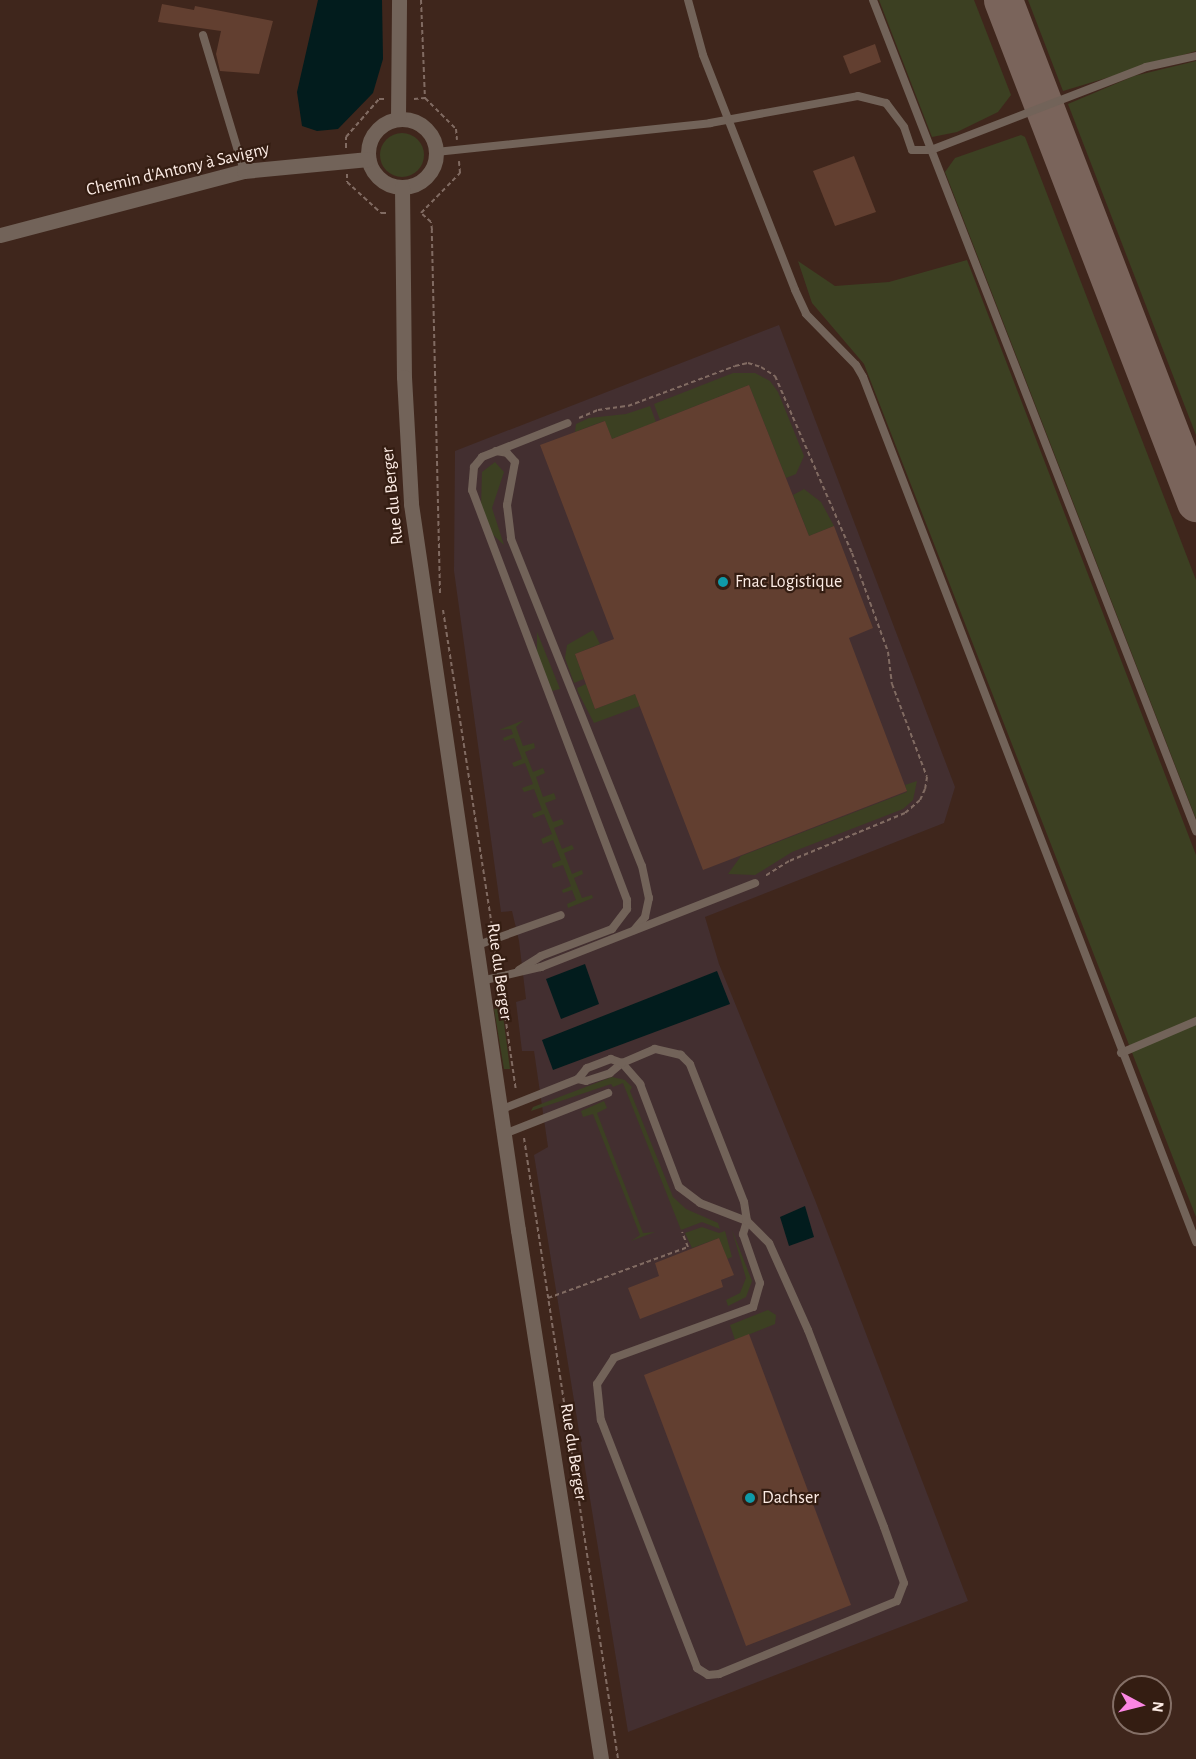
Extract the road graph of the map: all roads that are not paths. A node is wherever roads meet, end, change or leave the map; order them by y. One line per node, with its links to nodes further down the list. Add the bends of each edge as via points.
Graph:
1 (399, 0): 6 (street)
2 (688, 0): 7 (lane, via 694,29)
3 (873, 0): 8 (lane)
4 (202, 35): 11 (lane)
5 (1196, 56): 8 (lane, via 1146,67)
6 (399, 119): 9 (street, via 411,119 426,128); 10 (street, via 385,123 372,136)
7 (727, 120): 8 (lane, via 858,96 886,103 904,128 912,150); 9 (lane); 24 (lane, via 806,314 863,377)
8 (931, 150): 16 (lane)
9 (436, 152): 12 (street, via 426,177)
10 (368, 159): 11 (street, Chemin d'Antony à Savigny); 12 (street, via 378,177)
11 (244, 171): 13 (street, Chemin d'Antony à Savigny)
12 (402, 187): 20 (street, Rue du Berger, via 407,466)
13 (0, 235)
14 (568, 423): 15 (lane)
15 (491, 452): 19 (lane, via 507,453 515,462 507,505 512,539 642,866 649,898 645,917); 21 (lane, via 474,467 474,503 627,900 622,918 612,929 541,956)
16 (1196, 831)
17 (755, 883): 19 (lane)
18 (561, 915): 20 (lane)
19 (634, 930): 21 (lane, via 541,967)
20 (475, 946): 22 (street, Rue du Berger)
21 (519, 970): 22 (lane)
22 (480, 981): 28 (street, Rue du Berger)
23 (1196, 1021): 24 (lane)
24 (1121, 1053): 31 (lane)
25 (621, 1063): 26 (lane, via 610,1073 586,1081); 26 (lane, via 610,1059); 30 (lane, via 640,1084 679,1187 700,1203); 30 (lane, via 655,1049 681,1055 690,1064 744,1202)
26 (578, 1079): 28 (lane)
27 (608, 1093): 29 (lane)
28 (500, 1110): 29 (street, Rue du Berger)
29 (504, 1134): 32 (street, Rue du Berger)
30 (747, 1221): 30 (lane, via 743,1234 760,1283 753,1307 614,1358 597,1384 601,1420 697,1668 708,1675 719,1674 897,1601 904,1583 808,1330 769,1243)
31 (1196, 1242)
32 (601, 1759)

